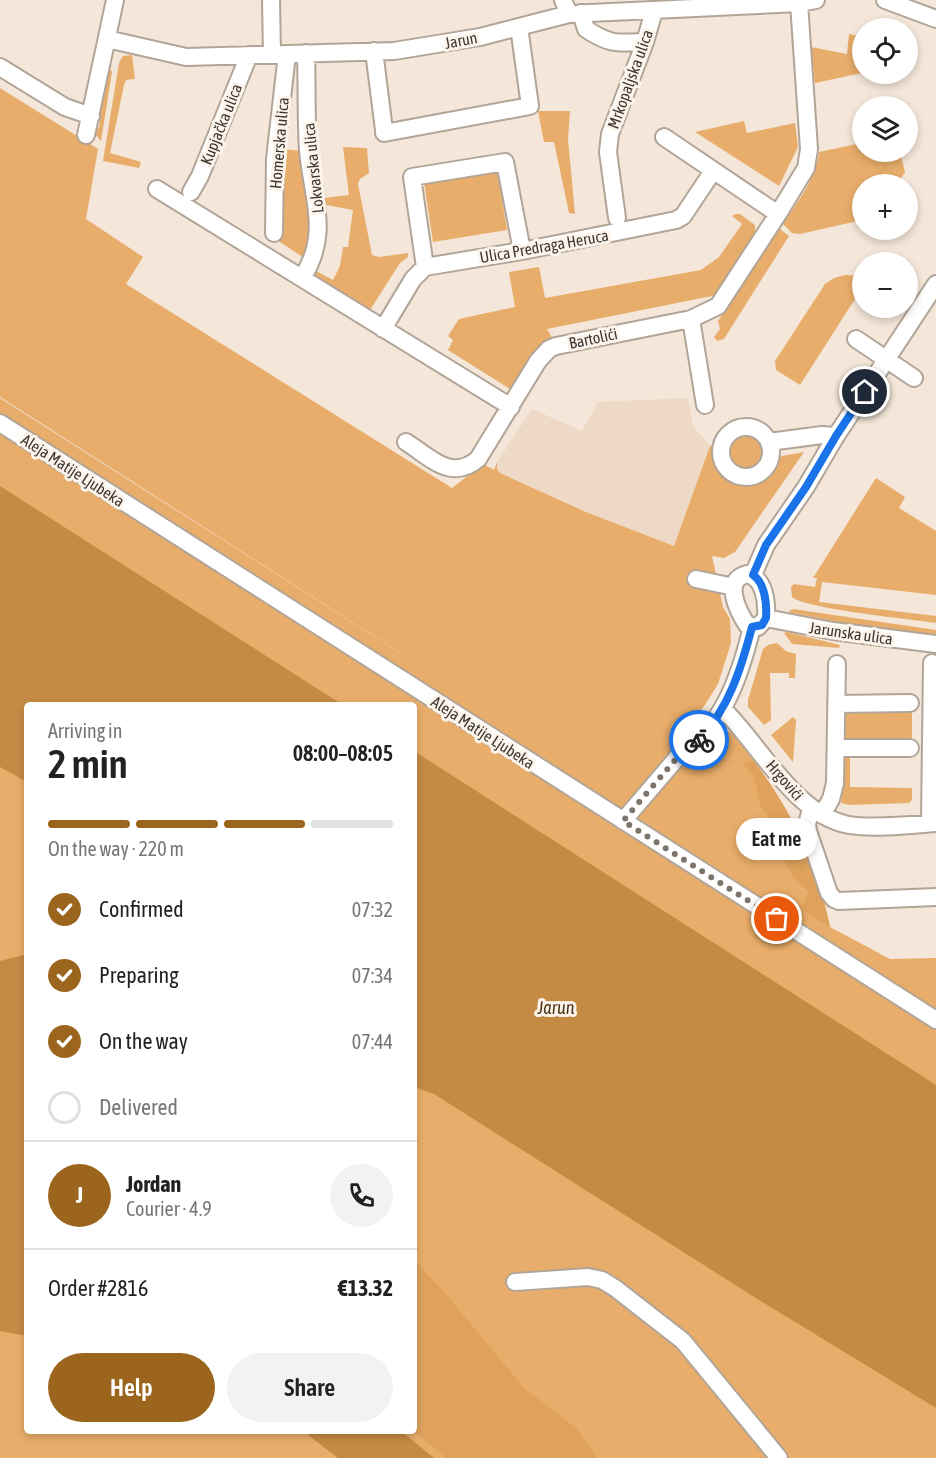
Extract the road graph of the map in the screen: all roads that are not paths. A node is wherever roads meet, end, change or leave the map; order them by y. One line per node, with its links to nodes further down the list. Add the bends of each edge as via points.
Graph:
1 (115, 0): 10 (street)
2 (271, 0): 15 (street, Homerska ulica)
3 (816, 0): 5 (street, Jarun)
4 (885, 0): 8 (street)
5 (799, 3): 7 (street, Jarun); 23 (street, Bartolići, via 809,149 806,168)
6 (571, 9): 7 (street, Jarun); 9 (street, Jarun); 11 (street, via 586,29 601,39 616,44)
7 (654, 11): 11 (street, Mrkopaljska ulica)
8 (936, 19)
9 (519, 27): 12 (street, Jarun, via 439,45); 12 (street, via 530,106 384,131)
10 (107, 39): 14 (street, Jarun, via 186,57); 17 (street)
11 (645, 42): 24 (street, Mrkopaljska ulica, via 610,134 608,152)
12 (374, 51): 13 (street, Jarun)
13 (306, 53): 15 (street, Jarun); 28 (street, Lokvarska ulica, via 308,150 319,214 312,262)
14 (249, 54): 15 (street, Jarun); 22 (street, Kupjačka ulica)
15 (279, 54): 25 (street, Homerska ulica)
16 (1, 70): 17 (street, via 65,107)
17 (91, 116): 18 (street)
18 (86, 135)
19 (664, 138): 20 (street)
20 (713, 171): 23 (street); 26 (street, Ulica Predraga Heruca, via 683,216 676,220)
21 (157, 189): 28 (street)
22 (191, 192)
23 (778, 214): 30 (street, Bartolići, via 718,306)
24 (617, 218)
25 (274, 233)
26 (522, 251): 27 (street, Ulica Predraga Heruca); 27 (street, via 505,162 412,177)
27 (425, 267): 31 (street, via 413,279)
28 (302, 278): 31 (street)
29 (936, 284): 33 (street)
30 (691, 319): 35 (street); 36 (street, Bartolići, via 549,349)
31 (383, 329): 36 (street)
32 (856, 339): 33 (street)
33 (887, 359): 34 (street); 38 (street)
34 (914, 378)
35 (705, 405)
36 (511, 407): 39 (street, Bartolići, via 478,459 463,469 446,467)
37 (0, 423): 56 (street, Aleja Matije Ljubeka)
38 (836, 436): 40 (street); 41 (street, via 766,545)
39 (406, 442)
40 (769, 442)
41 (753, 575): 43 (street, via 743,575); 44 (street, via 763,589)
42 (696, 579): 43 (street)
43 (734, 587): 45 (street, via 740,613)
44 (766, 618): 45 (street, via 762,625); 46 (street, Jarunska ulica)
45 (752, 627): 51 (street, via 738,677)
46 (936, 644)
47 (932, 663): 52 (street)
48 (837, 664): 50 (street)
49 (910, 703): 50 (street)
50 (836, 705): 53 (street)
51 (723, 709): 55 (street, Hrgovići, via 781,779); 56 (street, via 689,738)
52 (933, 723): 57 (street)
53 (836, 748): 54 (street); 55 (street, via 831,799)
54 (910, 748)
55 (817, 812): 57 (street, Hrgovići, via 850,825); 58 (street, via 807,831 834,899)
56 (623, 821): 59 (street, Aleja Matije Ljubeka)
57 (933, 823)
58 (936, 897)
59 (936, 1020)
60 (515, 1282): 61 (street, via 588,1277 615,1288 682,1341)
61 (779, 1458)

